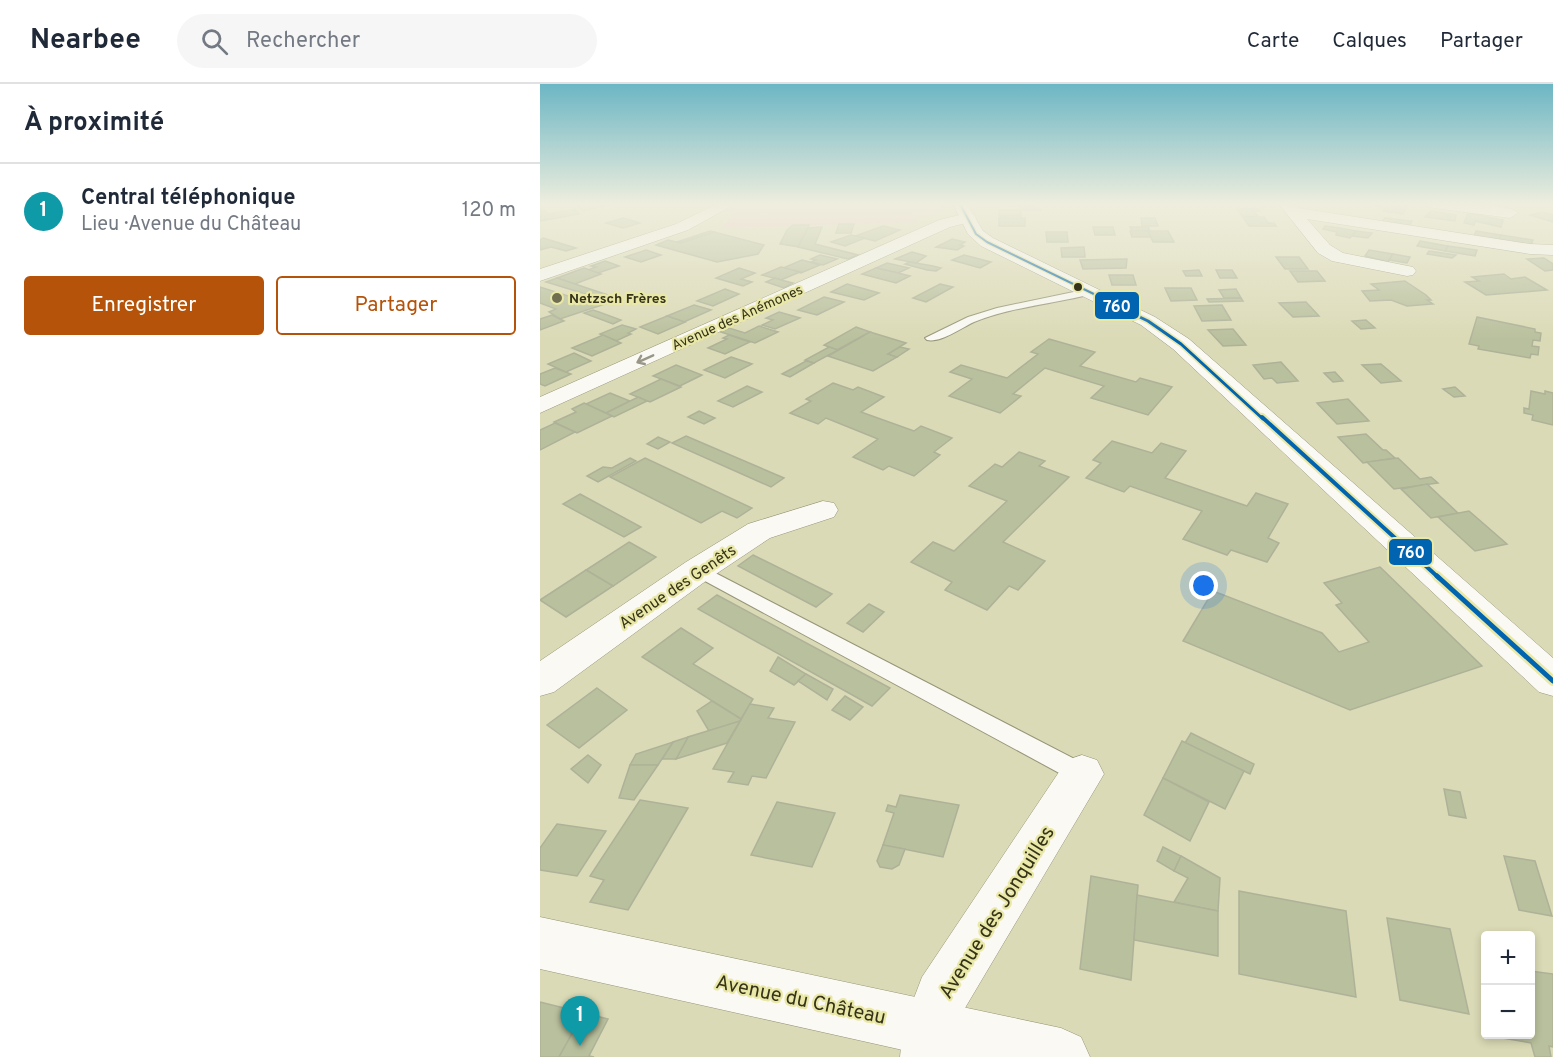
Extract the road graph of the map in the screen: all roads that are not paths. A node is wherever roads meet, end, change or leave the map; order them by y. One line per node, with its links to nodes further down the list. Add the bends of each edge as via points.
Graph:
1 (617, 249): 6 (street)
2 (887, 249): 9 (street, Avenue des Anémones, one-way to 9)
3 (1000, 249): 7 (street)
4 (1325, 249): 5 (street, via 1338,257)
5 (1407, 271)
6 (540, 275)
7 (1088, 292): 8 (lane, via 972,318); 12 (street, via 1148,321 1181,344)
8 (931, 338)
9 (540, 406)
10 (823, 510): 11 (street, Avenue des Genêts, via 759,531)
11 (698, 570): 13 (street, Avenue des Genêts); 14 (lane)
12 (1550, 673)
13 (540, 681)
14 (1082, 774): 16 (street, Avenue des Jonquilles, via 941,996)
15 (540, 943): 16 (street, Avenue du Château)
16 (930, 1042): 17 (street, Avenue du Château)
17 (1061, 1057)

